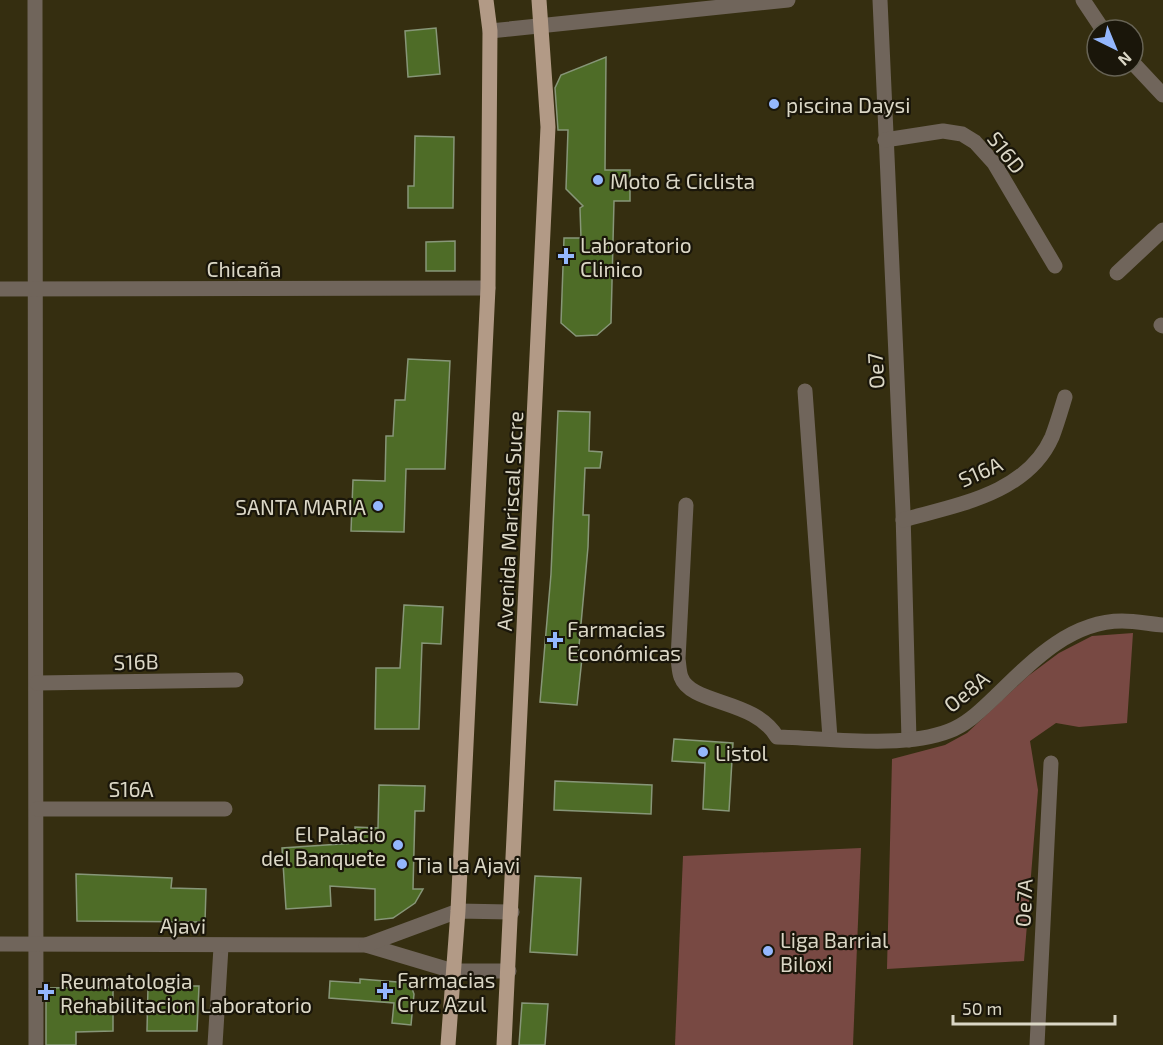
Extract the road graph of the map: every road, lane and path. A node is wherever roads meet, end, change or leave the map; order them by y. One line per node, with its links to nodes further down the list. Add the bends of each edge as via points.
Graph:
1 (35, 0): 18 (street)
2 (486, 0): 9 (main road, Avenida Mariscal Sucre)
3 (539, 0): 8 (main road, Avenida Mariscal Sucre)
4 (788, 0): 8 (street)
5 (880, 0): 12 (street, Oe7)
6 (1083, 0): 7 (street)
7 (1095, 18)
8 (542, 25): 9 (street); 32 (main road, Avenida Mariscal Sucre, via 548,127)
9 (490, 31): 16 (main road, Avenida Mariscal Sucre)
10 (1145, 76): 11 (street)
11 (1163, 95)
12 (885, 140): 14 (street, S16D, via 943,131 962,134 975,142 994,163); 22 (street, Oe7)
13 (1163, 230): 15 (street)
14 (1055, 266)
15 (1117, 273)
16 (488, 288): 18 (street, Chicaña); 31 (main road, Avenida Mariscal Sucre)
17 (0, 289): 18 (street, Chicaña)
18 (35, 289): 25 (street)
19 (806, 391): 26 (street)
20 (1065, 397): 22 (street, S16A, via 1051,439 1013,481 986,495)
21 (686, 505): 26 (street, Oe8A, via 678,659 681,677 696,692 759,716 777,737)
22 (903, 520): 27 (street, Oe7)
23 (1163, 625): 27 (street, Oe8A, via 1123,621 1097,624 1071,635 1040,654 969,720 950,731)
24 (236, 680): 25 (street, S16B)
25 (37, 683): 29 (street)
26 (830, 738): 27 (street, Oe8A)
27 (909, 740)
28 (1051, 763): 43 (street, Oe7A)
29 (37, 809): 30 (street, S16A); 34 (street)
30 (225, 809)
31 (458, 912): 32 (street, Ajavi); 35 (street, Ajavi); 37 (main road, Avenida Mariscal Sucre)
32 (512, 912): 38 (main road, Avenida Mariscal Sucre)
33 (0, 944): 34 (street, Ajavi)
34 (38, 944): 36 (street, Ajavi); 39 (street)
35 (366, 945): 36 (street, Ajavi); 37 (street, Ajavi)
36 (221, 947): 40 (street)
37 (453, 971): 38 (street, Ajavi); 41 (main road, Avenida Mariscal Sucre)
38 (508, 971): 42 (main road, Avenida Mariscal Sucre)
39 (36, 1045)
40 (215, 1045)
41 (448, 1045)
42 (504, 1045)
43 (1037, 1045)

